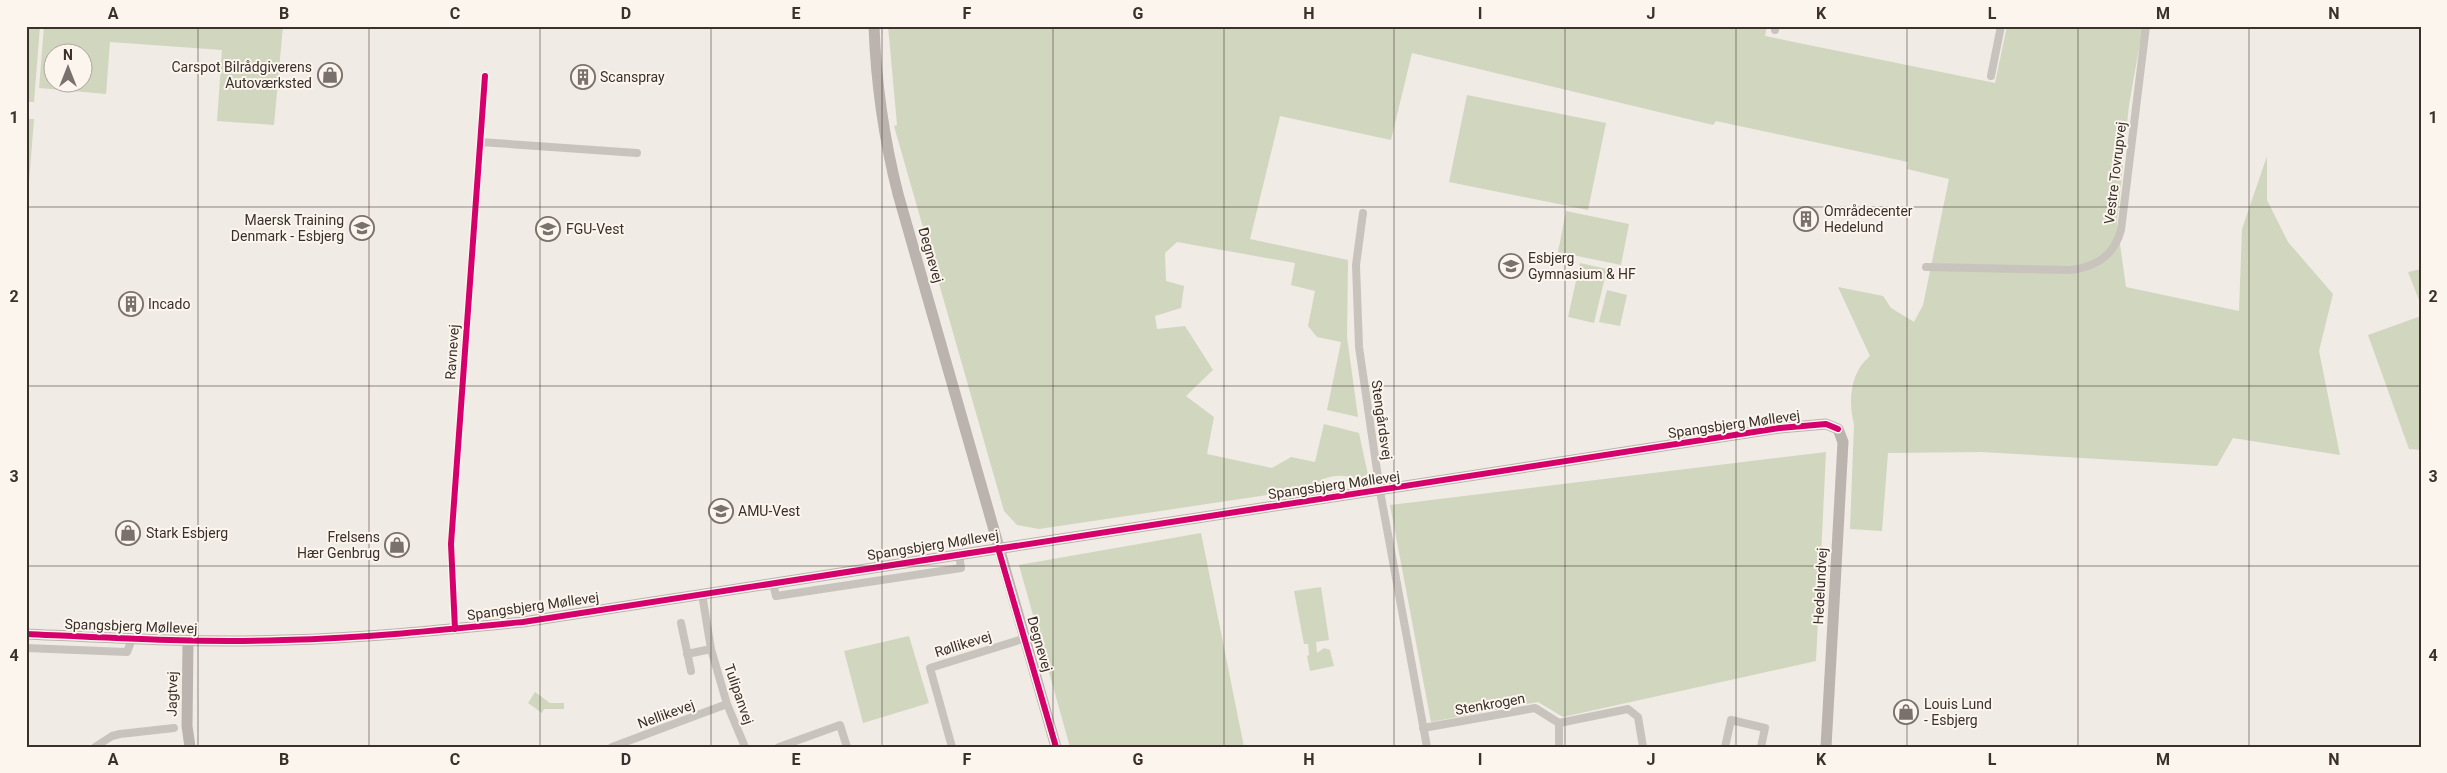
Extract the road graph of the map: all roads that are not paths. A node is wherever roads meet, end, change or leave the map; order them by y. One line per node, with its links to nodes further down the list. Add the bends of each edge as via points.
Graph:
1 (874, 26): 12 (street, Degnevej, via 878,90 888,155)
2 (2001, 26): 5 (street)
3 (2146, 26): 9 (street, Vestre Tovrupvej, via 2120,230 2118,242 2111,252 2093,265 2070,270)
4 (485, 76): 6 (street, Ravnevej)
5 (1991, 76)
6 (480, 142): 7 (street); 15 (street, Ravnevej, via 451,544)
7 (637, 153)
8 (1363, 213): 11 (street, Stengårdsvej, via 1356,265 1356,310)
9 (1926, 267)
10 (1838, 429): 11 (street, Spangsbjerg Møllevej, via 1826,424 1780,428); 42 (street, Hedelundvej, via 1843,442)
11 (1380, 492): 12 (street, Spangsbjerg Møllevej); 27 (street, Stengårdsvej)
12 (998, 548): 13 (street, Spangsbjerg Møllevej); 17 (street, Degnevej)
13 (702, 594): 15 (street, Spangsbjerg Møllevej, via 523,622); 21 (street, Tulipanvej)
14 (680, 623): 22 (street)
15 (455, 629): 19 (street, Spangsbjerg Møllevej, via 322,638)
16 (26, 634): 18 (street, Spangsbjerg Møllevej)
17 (1026, 638): 35 (street, Røllikevej, via 930,668); 36 (street, Degnevej)
18 (132, 639): 19 (street, Spangsbjerg Møllevej); 20 (street, Spangsbjerg Møllevej, via 127,652)
19 (188, 641): 30 (street, Jagtvej, via 187,726)
20 (26, 648)
21 (711, 649): 22 (street); 24 (street, Tulipanvej)
22 (687, 654): 23 (street)
23 (691, 671)
24 (727, 704): 28 (street, Nellikevej); 32 (street, Tulipanvej)
25 (1559, 723): 27 (street, Stenkrogen, via 1535,708); 38 (street); 39 (street, via 1628,709 1638,717)
26 (174, 728): 29 (street, via 112,736)
27 (1423, 728): 37 (street, Stengårdsvej)
28 (628, 744): 31 (street, Nellikevej)
29 (95, 747)
30 (190, 747)
31 (612, 747)
32 (745, 747)
33 (779, 747): 34 (street, via 840,725)
34 (847, 747)
35 (952, 747)
36 (1056, 747)
37 (1427, 747)
38 (1559, 747)
39 (1643, 747)
40 (1724, 747): 41 (street, via 1730,720 1765,728)
41 (1760, 747)
42 (1826, 747)

